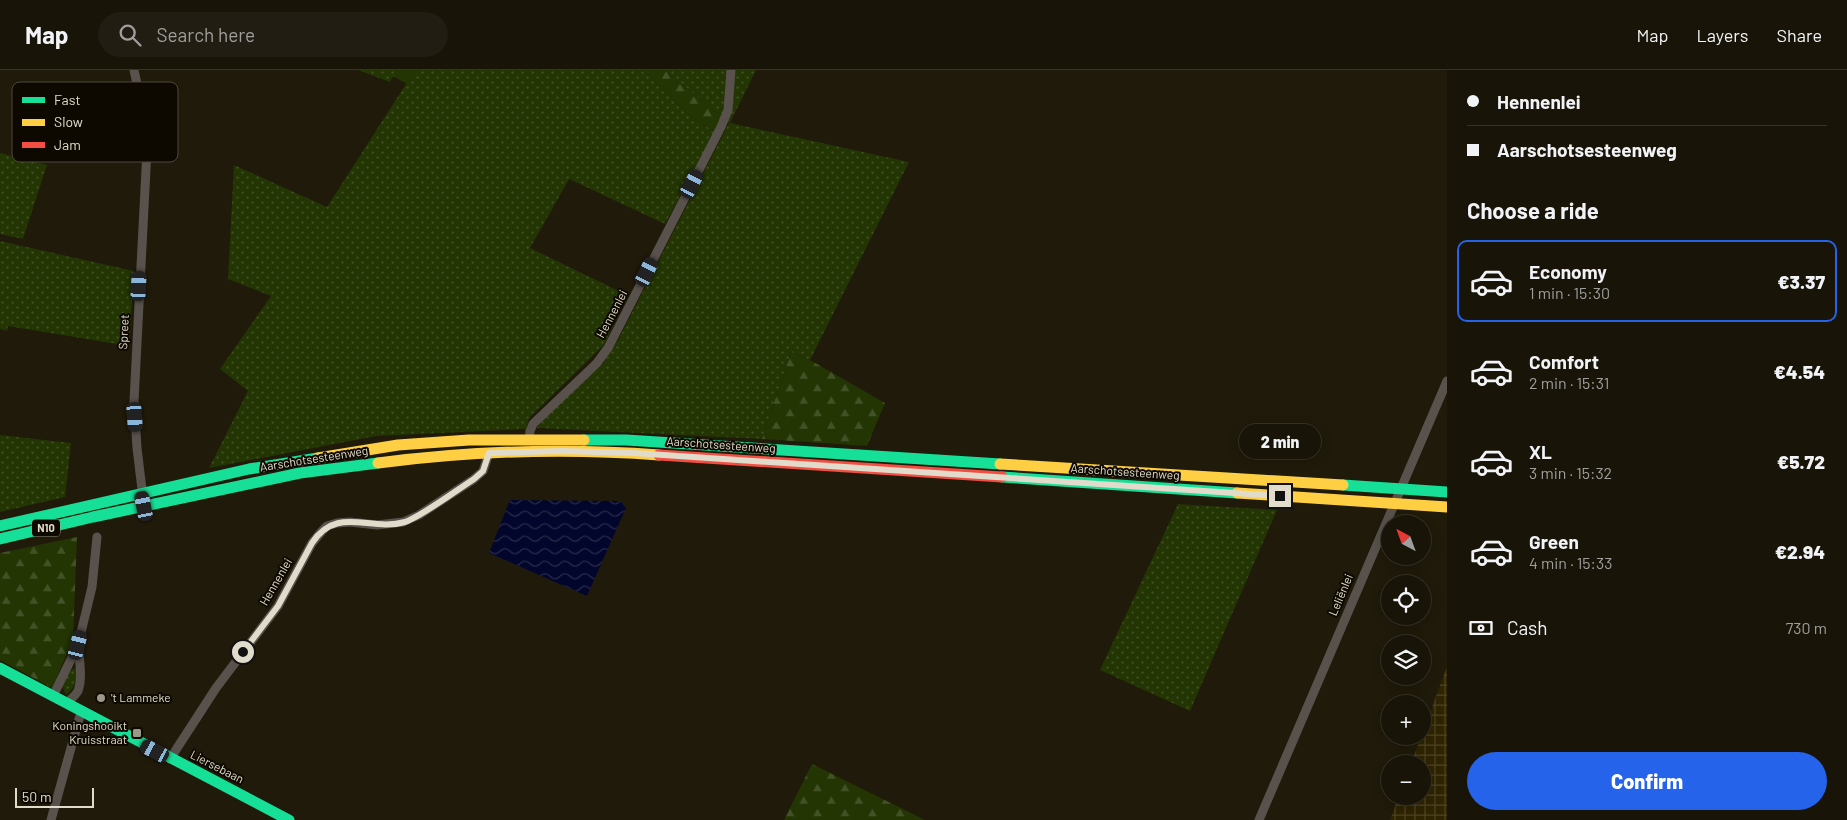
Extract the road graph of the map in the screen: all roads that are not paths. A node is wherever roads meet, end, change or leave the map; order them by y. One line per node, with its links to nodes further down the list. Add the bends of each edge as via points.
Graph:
1 (730, 70): 4 (street, Hennenlei, via 728,110 722,127 618,330 597,363 533,424)
2 (146, 162): 8 (street, Spreet, via 134,401)
3 (1447, 381): 6 (street, Leliënlei)
4 (530, 440): 6 (main road, Aarschotsesteenweg / N10, via 716,444); 8 (main road, Aarschotsesteenweg / N10, via 469,440 398,446 249,469)
5 (489, 453): 9 (main road, Aarschotsesteenweg / N10, via 634,453); 10 (main road, Aarschotsesteenweg / N10, via 300,473); 20 (street, Hennenlei, via 483,471 474,479 410,520 392,524 338,523 327,526 312,543 278,606 216,688)
6 (1400, 489): 7 (main road, Aarschotsesteenweg / N10); 9 (street, Leliënlei)
7 (1447, 492)
8 (142, 493): 10 (street, Spreet); 12 (main road, Aarschotsesteenweg / N10)
9 (1393, 504): 11 (main road, Aarschotsesteenweg / N10); 23 (street, Leliënlei)
10 (144, 506): 14 (main road, Aarschotsesteenweg / N10)
11 (1447, 507)
12 (0, 526)
13 (97, 537): 15 (street, via 92,587)
14 (0, 539)
15 (78, 645): 17 (street); 18 (street, via 78,689)
16 (0, 668): 17 (main road, Liersebaan)
17 (53, 696): 18 (main road, Liersebaan)
18 (67, 703): 19 (main road, Liersebaan)
19 (81, 712): 20 (main road, Liersebaan); 21 (street)
20 (170, 758): 22 (main road, Liersebaan)
21 (51, 820)
22 (288, 820)
23 (1259, 820)

